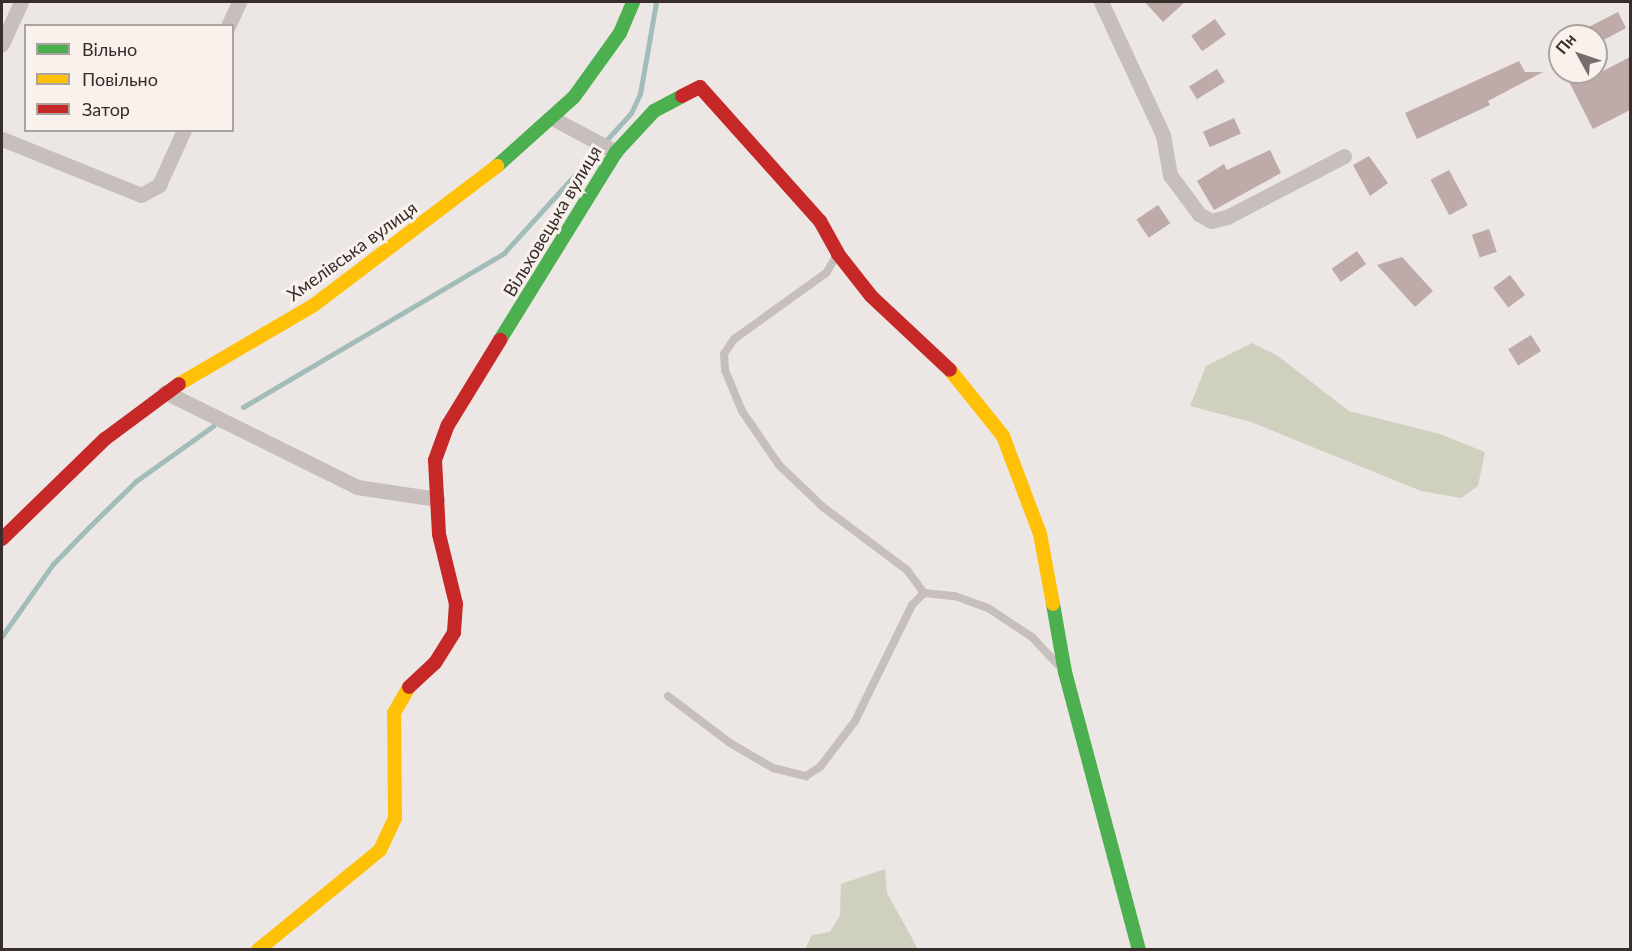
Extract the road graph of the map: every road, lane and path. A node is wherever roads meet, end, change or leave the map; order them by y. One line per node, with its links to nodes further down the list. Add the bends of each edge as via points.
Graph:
1 (21, 2): 6 (street)
2 (239, 2): 5 (street)
3 (633, 2): 7 (street, Хмелівська вулиця, via 620,33)
4 (1101, 2): 11 (street, via 1163,135 1170,175 1199,213 1211,221 1227,217)
5 (229, 24)
6 (2, 44)
7 (554, 119): 10 (street); 13 (street, Хмелівська вулиця, via 314,305)
8 (183, 132): 9 (street, via 153,191 132,195)
9 (2, 139)
10 (612, 151): 12 (street, Вільховецька вулиця, via 654,111 700,87 820,221); 14 (street, Вільховецька вулиця, via 448,425 435,460)
11 (1344, 156)
12 (838, 254): 16 (lane, via 826,273 734,339 724,354 725,370 742,411 779,465 823,507 900,564); 17 (street, Вільховецька вулиця, via 871,296 958,379 1003,436 1040,534)
13 (165, 392): 14 (street, via 357,487); 15 (street, Хмелівська вулиця, via 105,439)
14 (436, 499): 19 (street, Вільховецька вулиця, via 439,534 456,604 454,632 435,663 406,690 394,713 395,818 380,850)
15 (2, 539)
16 (924, 593): 17 (lane, via 955,596 988,608 1032,637); 18 (lane, via 912,605 855,720 820,767 806,776 772,768 729,743)
17 (1065, 672): 20 (street, Вільховецька вулиця)
18 (668, 696)
19 (258, 950)
20 (1139, 950)

